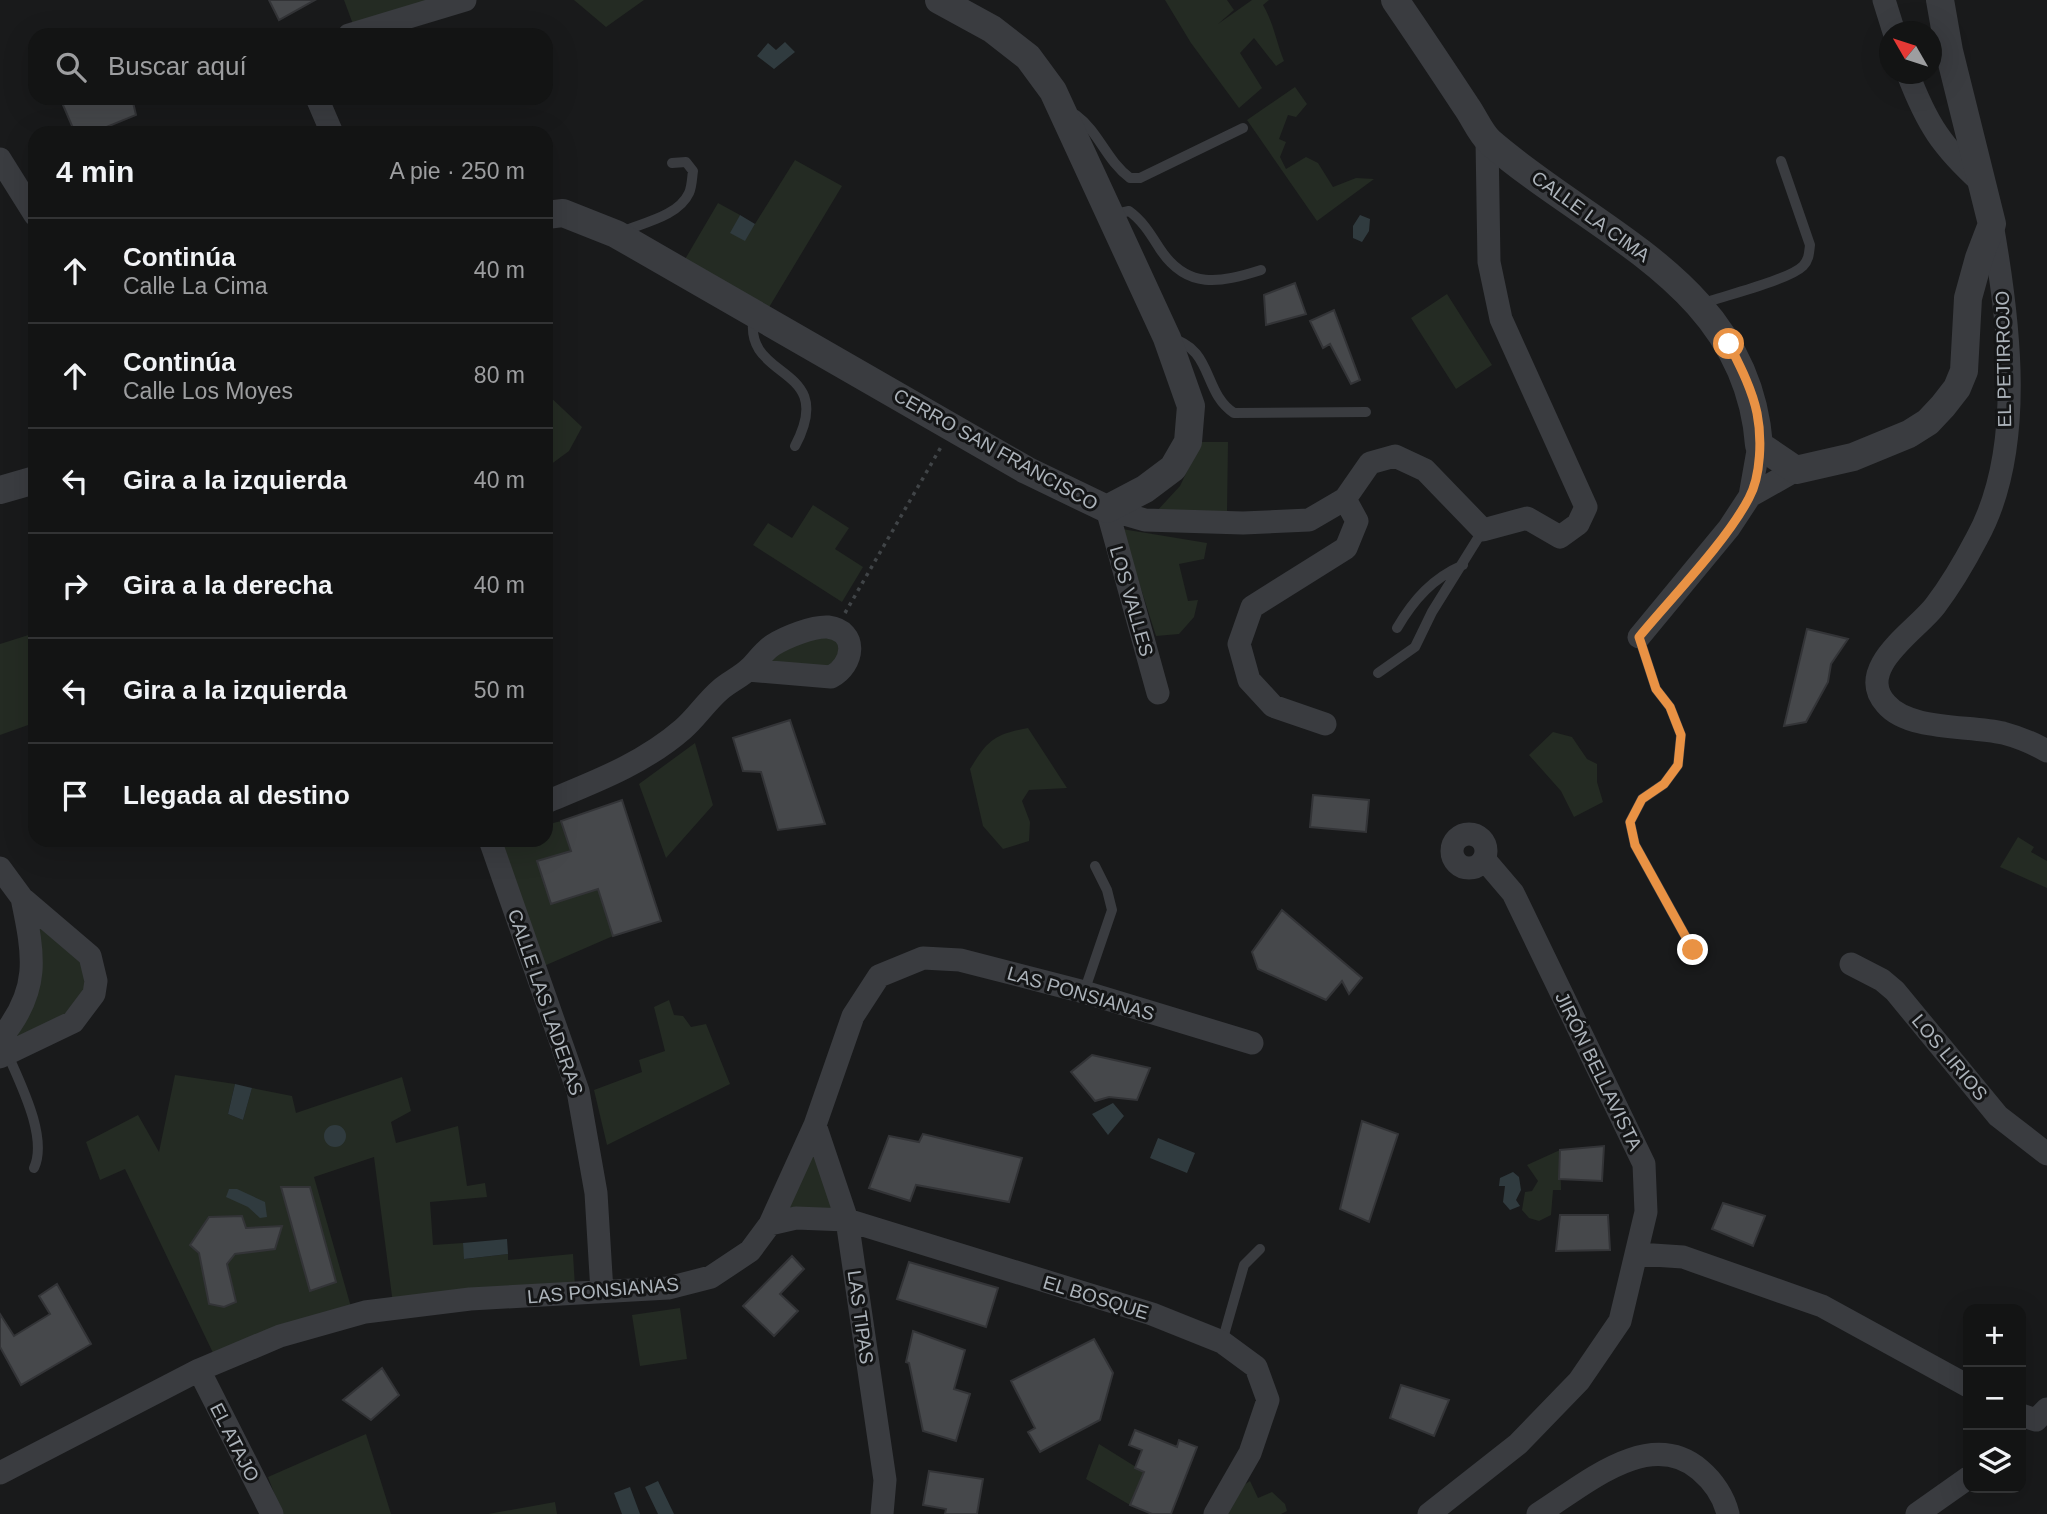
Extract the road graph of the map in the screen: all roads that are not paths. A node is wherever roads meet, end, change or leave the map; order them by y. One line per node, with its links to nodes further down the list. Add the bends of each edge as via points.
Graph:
1 (465, 0): 7 (street)
2 (939, 0): 10 (street, CERRO SAN FRANCISCO, via 992,29 1028,57)
3 (1395, 0): 13 (street, CALLE LA CIMA)
4 (1884, 0): 6 (street)
5 (1940, 0): 17 (street)
6 (1891, 21)
7 (372, 28)
8 (1912, 84): 17 (street, via 1947,152)
9 (320, 105): 11 (street)
10 (1065, 117): 12 (lane, via 1076,115 1092,127 1107,157 1130,178 1140,178); 20 (street, CERRO SAN FRANCISCO)
11 (329, 126)
12 (1243, 128)
13 (1487, 140): 24 (street, CALLE LA CIMA, via 1663,269); 36 (street, via 1489,262 1501,318 1586,507 1578,524 1560,537 1527,518)
14 (0, 159): 18 (street)
15 (1781, 161): 24 (lane, via 1810,245 1808,259 1802,268 1788,274)
16 (672, 163): 22 (lane, via 686,162 693,171 690,193 662,217)
17 (1982, 183): 21 (street)
18 (28, 204)
19 (553, 214): 22 (street, CERRO SAN FRANCISCO, via 563,213)
20 (1108, 215): 23 (lane, via 1129,212 1140,219 1168,261 1186,276 1206,281); 26 (street, CERRO SAN FRANCISCO)
21 (1992, 224): 30 (street, via 1968,298 1964,371 1943,406 1928,422 1881,448); 44 (street, EL PETIRROJO, via 2007,324 2008,405 2000,478 1979,536 1932,609 1885,659 1877,683 1883,700 1903,717 2001,733)
22 (616, 234): 25 (street, CERRO SAN FRANCISCO)
23 (1261, 270)
24 (1701, 304): 28 (street, CALLE LA CIMA, via 1729,344 1746,380 1757,414)
25 (755, 314): 29 (lane, via 751,330 759,351 798,384 809,403 807,424); 35 (street, CERRO SAN FRANCISCO, via 1026,470)
26 (1167, 338): 27 (lane, via 1183,341 1197,351 1223,406 1234,414); 35 (street, CERRO SAN FRANCISCO, via 1191,406 1188,442 1173,468)
27 (1366, 412)
28 (1759, 445): 30 (street); 33 (street)
29 (795, 446)
30 (1796, 470): 33 (street)
31 (28, 482): 32 (street)
32 (0, 490)
33 (1750, 496): 39 (street)
34 (1345, 499): 35 (street, via 1309,520 1243,523 1145,520); 36 (street, via 1370,463 1395,456 1425,470); 43 (street, via 1357,522 1346,548 1252,607 1239,644 1249,681 1273,706)
35 (1107, 509): 42 (street, LOS VALLES)
36 (1483, 530): 37 (lane)
37 (1463, 565): 38 (lane, via 1431,584 1410,605); 41 (lane, via 1415,647)
38 (1397, 628)
39 (1639, 637): 53 (lane, via 1656,689 1670,707 1681,735 1678,765 1664,784 1642,799 1630,822 1635,845)
40 (748, 670): 40 (street, via 831,677 850,660 850,650 841,633 819,628 772,646); 45 (street, via 719,690 684,728 650,755)
41 (1378, 673)
42 (1158, 693)
43 (1325, 724)
44 (2047, 751)
45 (553, 799)
46 (492, 847): 65 (street, CALLE LAS LADERAS, via 578,1091 596,1193)
47 (1484, 859): 64 (street, JIRÓN BELLAVISTA, via 1513,893 1644,1164 1646,1212)
48 (1096, 866): 55 (lane, via 1112,910)
49 (0, 868): 50 (street)
50 (22, 898): 51 (street); 52 (street)
51 (53, 921): 52 (street); 57 (street, via 90,956 95,968 94,995 74,1021)
52 (30, 934): 57 (street, via 33,973)
53 (1693, 950)
54 (1851, 964): 59 (street, LOS LIRIOS, via 1895,991 1998,1116)
55 (1084, 992): 56 (street, LAS PONSIANAS); 58 (street, LAS PONSIANAS, via 960,960 923,958 879,976 853,1016)
56 (1252, 1043)
57 (3, 1050): 60 (lane, via 39,1141)
58 (815, 1125): 61 (street, LAS TIPAS); 62 (street, LAS PONSIANAS)
59 (2047, 1154)
60 (34, 1168)
61 (847, 1220): 62 (street, EL BOSQUE, via 796,1218); 66 (street, EL BOSQUE, via 1152,1314); 72 (street, LAS TIPAS, via 885,1480)
62 (771, 1224): 65 (street, LAS PONSIANAS, via 750,1251 711,1277 668,1288)
63 (1260, 1249): 66 (lane, via 1244,1265)
64 (1638, 1254): 68 (street, via 1683,1257 1822,1306); 74 (street, JIRÓN BELLAVISTA, via 1620,1321 1579,1381 1518,1444)
65 (602, 1292): 67 (street, LAS PONSIANAS, via 470,1299 365,1312 280,1336)
66 (1222, 1342): 73 (street, EL BOSQUE, via 1256,1367 1268,1399 1250,1453)
67 (199, 1370): 69 (street, LAS PONSIANAS); 71 (street, EL ATAJO)
68 (1963, 1382)
69 (0, 1473)
70 (1963, 1482): 77 (street)
71 (272, 1514)
72 (882, 1514)
73 (1215, 1514)
74 (1429, 1514)
75 (1538, 1514): 76 (street, via 1615,1466 1654,1451 1689,1461 1710,1478)
76 (1728, 1514)
77 (1917, 1514)

